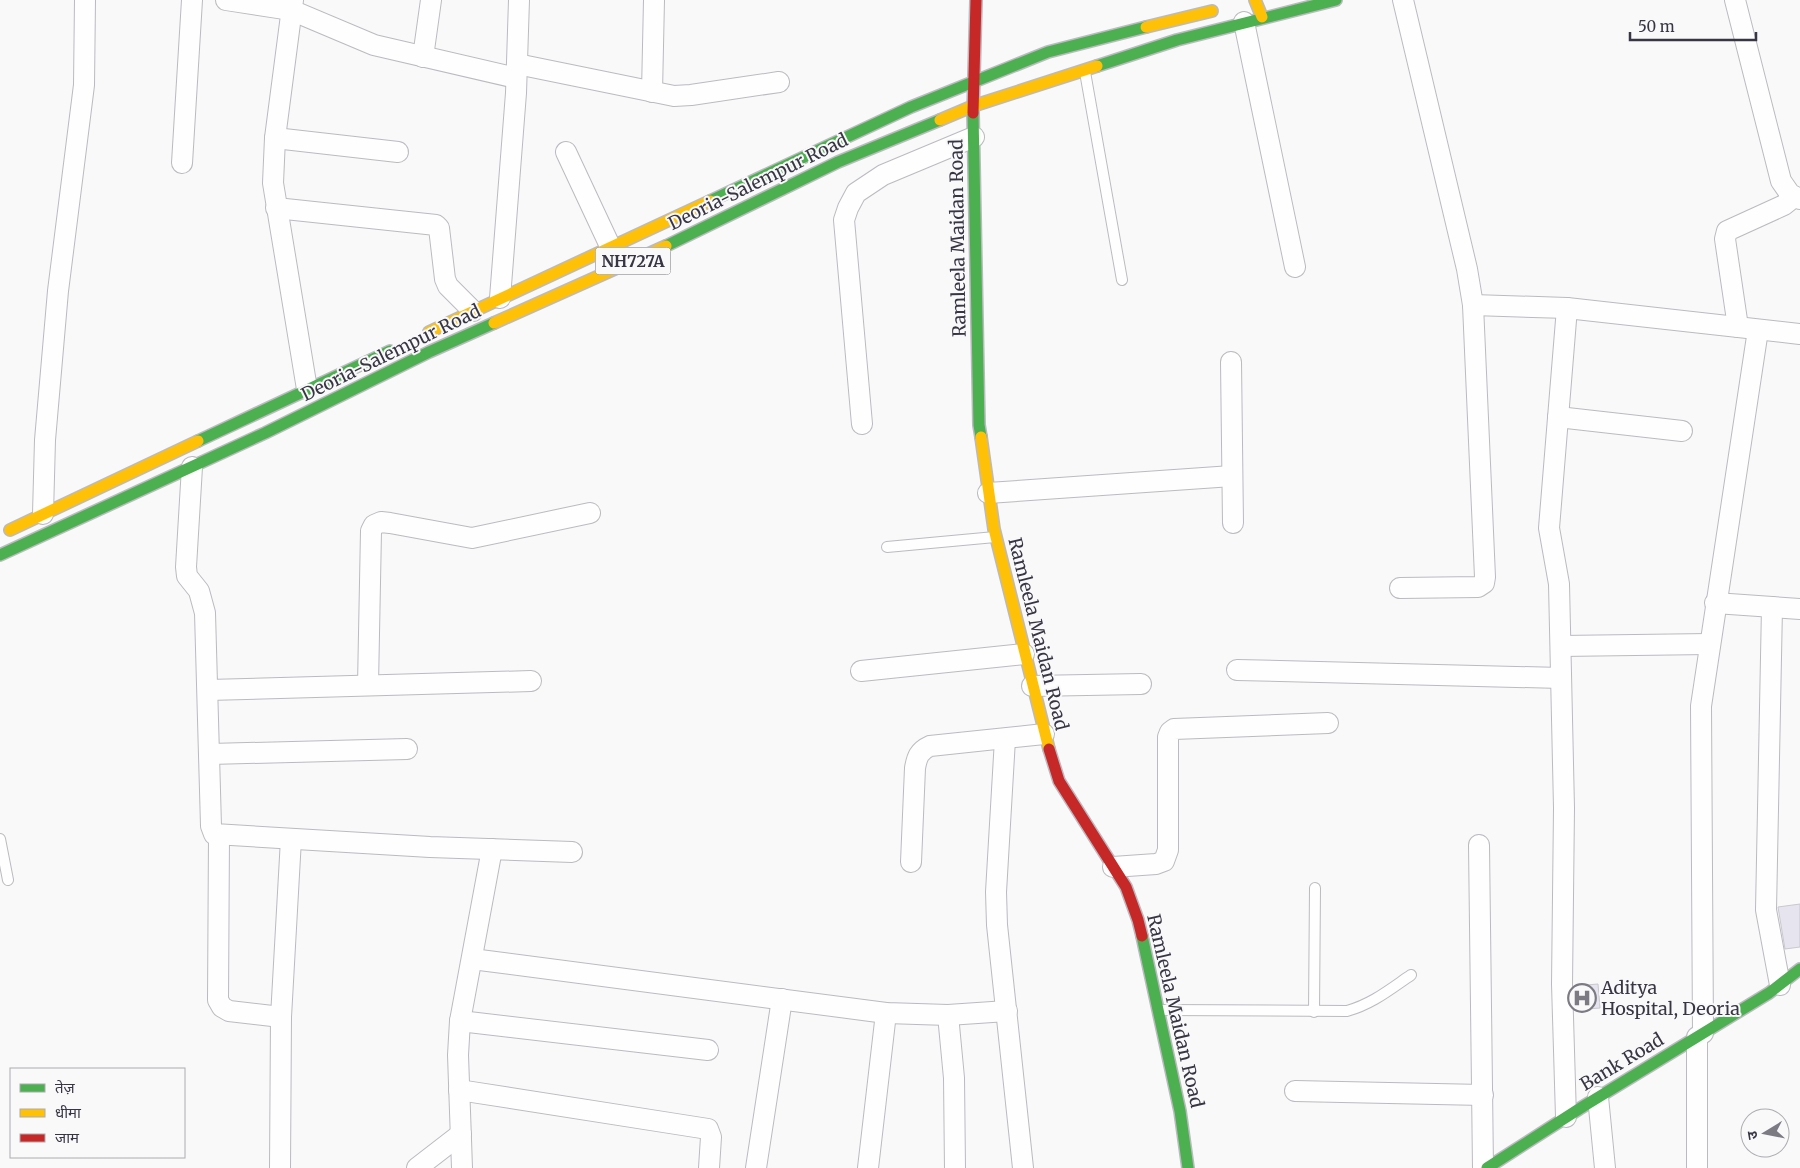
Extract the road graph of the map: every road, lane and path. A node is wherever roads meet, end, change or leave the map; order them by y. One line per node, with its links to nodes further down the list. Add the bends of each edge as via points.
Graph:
1 (85, 0): 51 (street, via 84,86 58,291 45,440)
2 (192, 0): 27 (street)
3 (226, 0): 12 (street)
4 (431, 0): 16 (street)
5 (519, 0): 18 (street)
6 (654, 0): 21 (street)
7 (976, 0): 19 (main road, Ramleela Maidan Road)
8 (1278, 0): 15 (main road)
9 (1336, 0): 15 (main road, Deoria-Salempur Road / NH727A)
10 (1402, 0): 34 (street)
11 (1735, 0): 28 (street, via 1781,181)
12 (292, 5): 16 (street, via 374,45); 24 (street)
13 (1227, 7): 19 (main road, Deoria-Salempur Road / NH727A, via 1048,52)
14 (1252, 8): 15 (main road, Deoria-Salempur Road / NH727A); 17 (main road, Deoria-Salempur Road / NH727A, via 1177,40); 31 (street)
15 (1283, 12)
16 (423, 57): 18 (street)
17 (1084, 70): 22 (main road, Deoria-Salempur Road / NH727A); 32 (lane)
18 (516, 71): 21 (street); 33 (street)
19 (974, 81): 22 (main road, Ramleela Maidan Road); 30 (main road, Deoria-Salempur Road / NH727A)
20 (778, 82): 21 (street, via 691,95)
21 (652, 92)
22 (973, 106): 23 (main road, Ramleela Maidan Road); 47 (main road, Deoria-Salempur Road / NH727A, via 838,162 654,252 429,352)
23 (974, 137): 45 (street, via 883,175 856,193 848,208 844,220); 49 (main road, Ramleela Maidan Road, via 979,425)
24 (275, 138): 25 (street); 29 (street, via 272,167)
25 (398, 152)
26 (566, 152): 30 (street)
27 (182, 163)
28 (1797, 198): 37 (street, via 1728,231 1725,238)
29 (276, 208): 36 (street, via 436,225 448,286); 43 (street)
30 (610, 246): 33 (main road, Deoria-Salempur Road / NH727A)
31 (1295, 267)
32 (1122, 280)
33 (500, 298): 36 (main road, Deoria-Salempur Road / NH727A)
34 (1473, 305): 35 (street); 57 (street, via 1484,583 1478,587)
35 (1567, 308): 37 (street); 44 (street)
36 (473, 311): 40 (main road, Deoria-Salempur Road / NH727A)
37 (1738, 327): 38 (street)
38 (1758, 330): 39 (street); 58 (street)
39 (1800, 334)
40 (419, 337)
41 (402, 345): 43 (main road, Deoria-Salempur Road)
42 (1231, 362): 48 (street)
43 (307, 390): 51 (main road, Deoria-Salempur Road)
44 (1558, 417): 46 (street); 62 (street, via 1549,528 1560,584)
45 (862, 424)
46 (1682, 431)
47 (192, 467): 56 (main road, Deoria-Salempur Road / NH727A); 71 (street, via 186,567 203,602)
48 (1232, 476): 49 (street); 52 (street)
49 (988, 493): 54 (main road, Ramleela Maidan Road)
50 (590, 513): 69 (street, via 472,538 390,523 374,525 371,531)
51 (43, 514): 53 (main road, Deoria-Salempur Road)
52 (1233, 523)
53 (0, 534)
54 (996, 537): 55 (lane); 63 (main road, Ramleela Maidan Road)
55 (887, 546)
56 (0, 555)
57 (1400, 588)
58 (1716, 603): 59 (street); 61 (street)
59 (1772, 607): 60 (street); 90 (street, via 1766,910)
60 (1800, 608)
61 (1709, 644): 62 (street); 99 (street, via 1700,706)
62 (1561, 646): 66 (street)
63 (1024, 654): 65 (street); 70 (main road, Ramleela Maidan Road)
64 (1237, 670): 66 (street)
65 (861, 671)
66 (1561, 678): 105 (street)
67 (531, 681): 69 (street)
68 (1142, 684): 70 (street)
69 (368, 685): 71 (street)
70 (1032, 686): 73 (main road, Ramleela Maidan Road)
71 (208, 690): 76 (street)
72 (1328, 723): 84 (street, via 1174,729 1168,737 1168,850 1164,860 1156,864)
73 (1044, 734): 74 (street); 84 (main road, Ramleela Maidan Road, via 1059,781)
74 (1005, 739): 83 (street, via 930,746 922,750 915,768); 93 (street, via 996,892)
75 (407, 748): 76 (street)
76 (210, 754): 77 (street, via 211,826 214,834)
77 (219, 836): 79 (street); 97 (street, via 218,1000 229,1011)
78 (0, 839): 85 (lane)
79 (291, 839): 81 (street); 97 (street)
80 (1479, 844): 103 (street)
81 (492, 849): 82 (street); 87 (street)
82 (572, 852)
83 (911, 862)
84 (1113, 867): 92 (main road, Ramleela Maidan Road, via 1126,887 1138,920)
85 (8, 880)
86 (1315, 888): 94 (lane)
87 (472, 959): 91 (street); 98 (street)
88 (1800, 969): 90 (main road, Bank Road)
89 (1411, 975): 94 (lane, via 1363,1007)
90 (1780, 984): 99 (main road, Bank Road)
91 (782, 999): 95 (street); 111 (street)
92 (1159, 1010): 94 (lane); 115 (main road, Ramleela Maidan Road)
93 (1007, 1011): 96 (street); 114 (street)
94 (1314, 1012)
95 (886, 1013): 96 (street); 112 (street)
96 (948, 1015): 113 (street, via 954,1078)
97 (281, 1017): 107 (street)
98 (460, 1021): 100 (street); 101 (street)
99 (1700, 1035): 104 (main road, Bank Road); 118 (street)
100 (708, 1050)
101 (459, 1090): 106 (street); 110 (street, via 708,1129 711,1137)
102 (1295, 1091): 103 (street)
103 (1483, 1095): 116 (street)
104 (1598, 1097): 105 (main road, Bank Road); 117 (street)
105 (1566, 1117): 116 (main road, Bank Road)
106 (461, 1134): 108 (street); 109 (street)
107 (280, 1168)
108 (416, 1168)
109 (462, 1168)
110 (710, 1168)
111 (756, 1168)
112 (868, 1168)
113 (955, 1168)
114 (1023, 1168)
115 (1188, 1168)
116 (1485, 1168)
117 (1604, 1168)
118 (1697, 1168)

